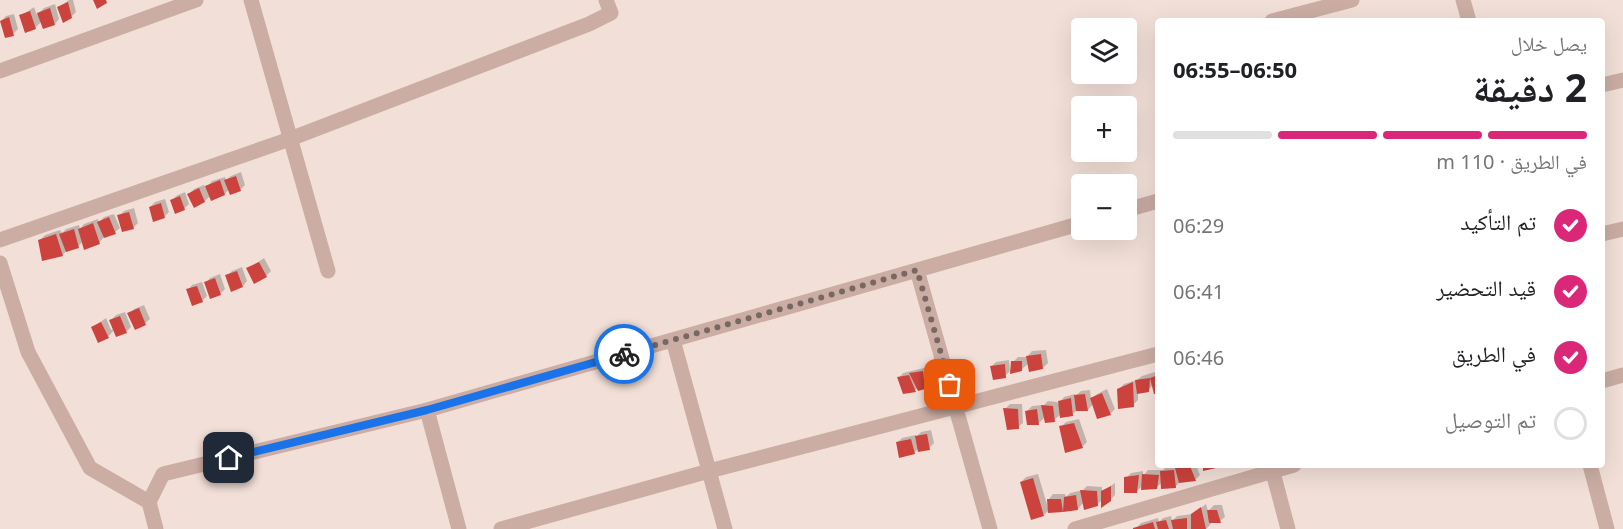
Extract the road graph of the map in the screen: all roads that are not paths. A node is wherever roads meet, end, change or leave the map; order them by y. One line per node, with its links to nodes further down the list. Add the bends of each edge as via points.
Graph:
1 (196, 0): 8 (street)
2 (251, 0): 11 (street)
3 (606, 0): 11 (street, via 611,13 589,24)
4 (1352, 0): 6 (street)
5 (1463, 0): 7 (street)
6 (1283, 18)
7 (1468, 18)
8 (0, 71)
9 (1623, 80): 10 (street)
10 (1605, 84)
11 (290, 139): 17 (street); 20 (street)
12 (1155, 202): 13 (street)
13 (1137, 207)
14 (1071, 226): 19 (street)
15 (1623, 228): 16 (street)
16 (1605, 233)
17 (0, 240)
18 (1, 267): 30 (street, via 28,352 90,468)
19 (917, 270): 21 (street); 25 (street)
20 (328, 271)
21 (673, 340): 26 (street); 29 (street)
22 (1155, 355): 25 (street)
23 (1623, 375): 24 (street)
24 (1605, 380)
25 (956, 408): 29 (street); 35 (street)
26 (427, 410): 30 (street, via 164,474); 32 (street)
27 (1271, 468): 36 (street); 37 (street)
28 (1591, 468): 38 (street)
29 (709, 471): 33 (street); 34 (street)
30 (149, 502): 31 (street)
31 (156, 529)
32 (459, 529)
33 (501, 529)
34 (725, 529)
35 (990, 529)
36 (1075, 529)
37 (1288, 529)
38 (1607, 529)

